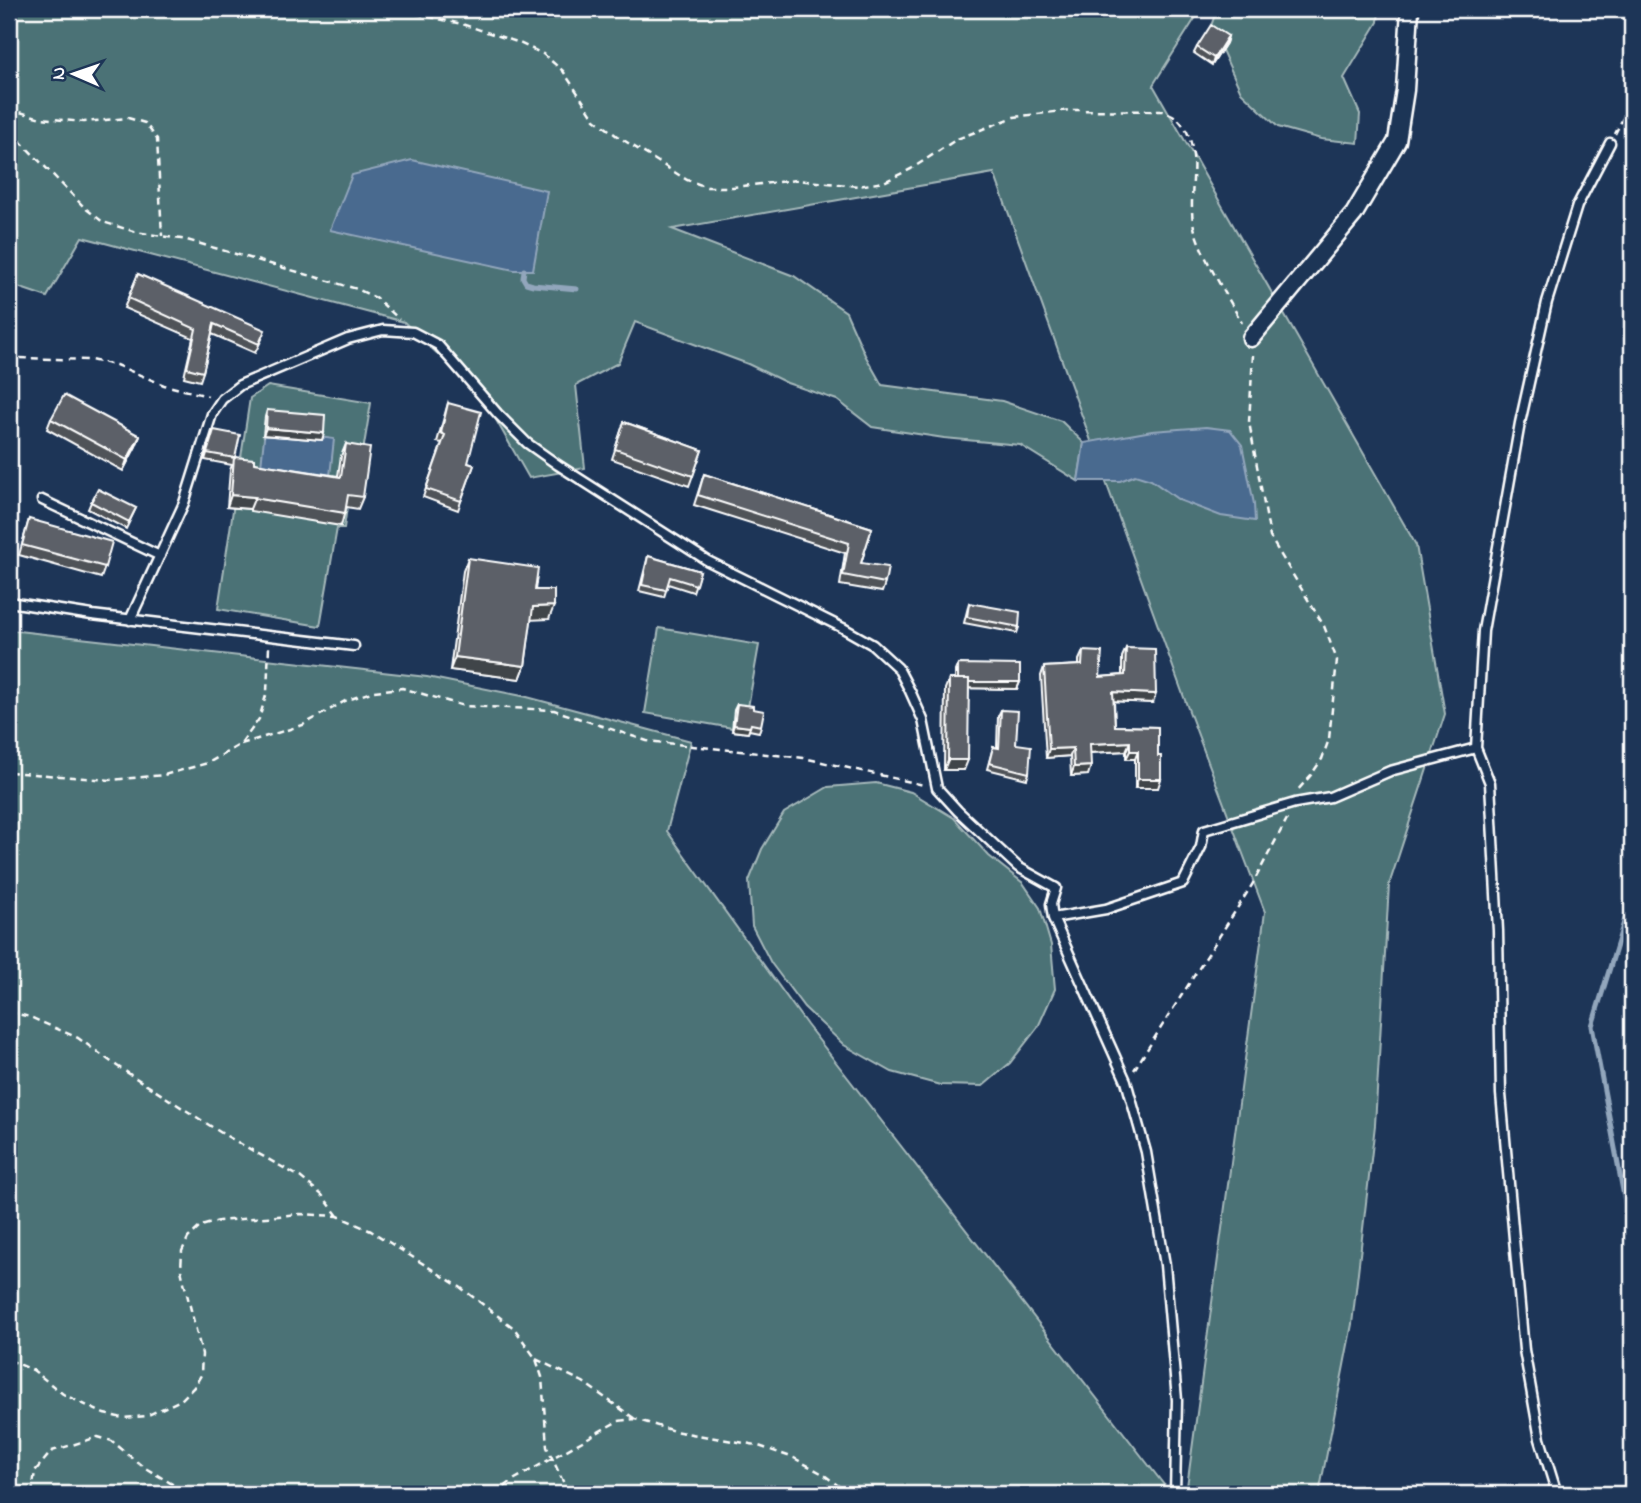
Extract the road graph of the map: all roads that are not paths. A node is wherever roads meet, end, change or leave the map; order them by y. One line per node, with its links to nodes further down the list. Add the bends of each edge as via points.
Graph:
1 (1410, 9): 3 (street, via 1397,141 1354,214)
2 (1610, 143): 9 (lane, via 1577,206 1547,302 1520,423 1483,631)
3 (1251, 338)
4 (42, 500): 5 (lane)
5 (160, 556): 7 (lane); 10 (lane, via 184,503 212,414 222,399 240,385 348,339 383,330 413,332 438,345 498,414 558,465 708,561 873,645 898,668 915,701 937,788 1018,867 1056,888)
6 (9, 602): 7 (lane)
7 (130, 620): 8 (lane)
8 (354, 646)
9 (1476, 748): 10 (lane, via 1390,771 1330,797 1204,830 1183,883 1106,909); 12 (lane, via 1490,783 1502,1094 1524,1350 1540,1439)
10 (1053, 918): 11 (lane, via 1126,1082 1146,1152 1165,1265 1177,1401)
11 (1175, 1494)
12 (1557, 1494)

